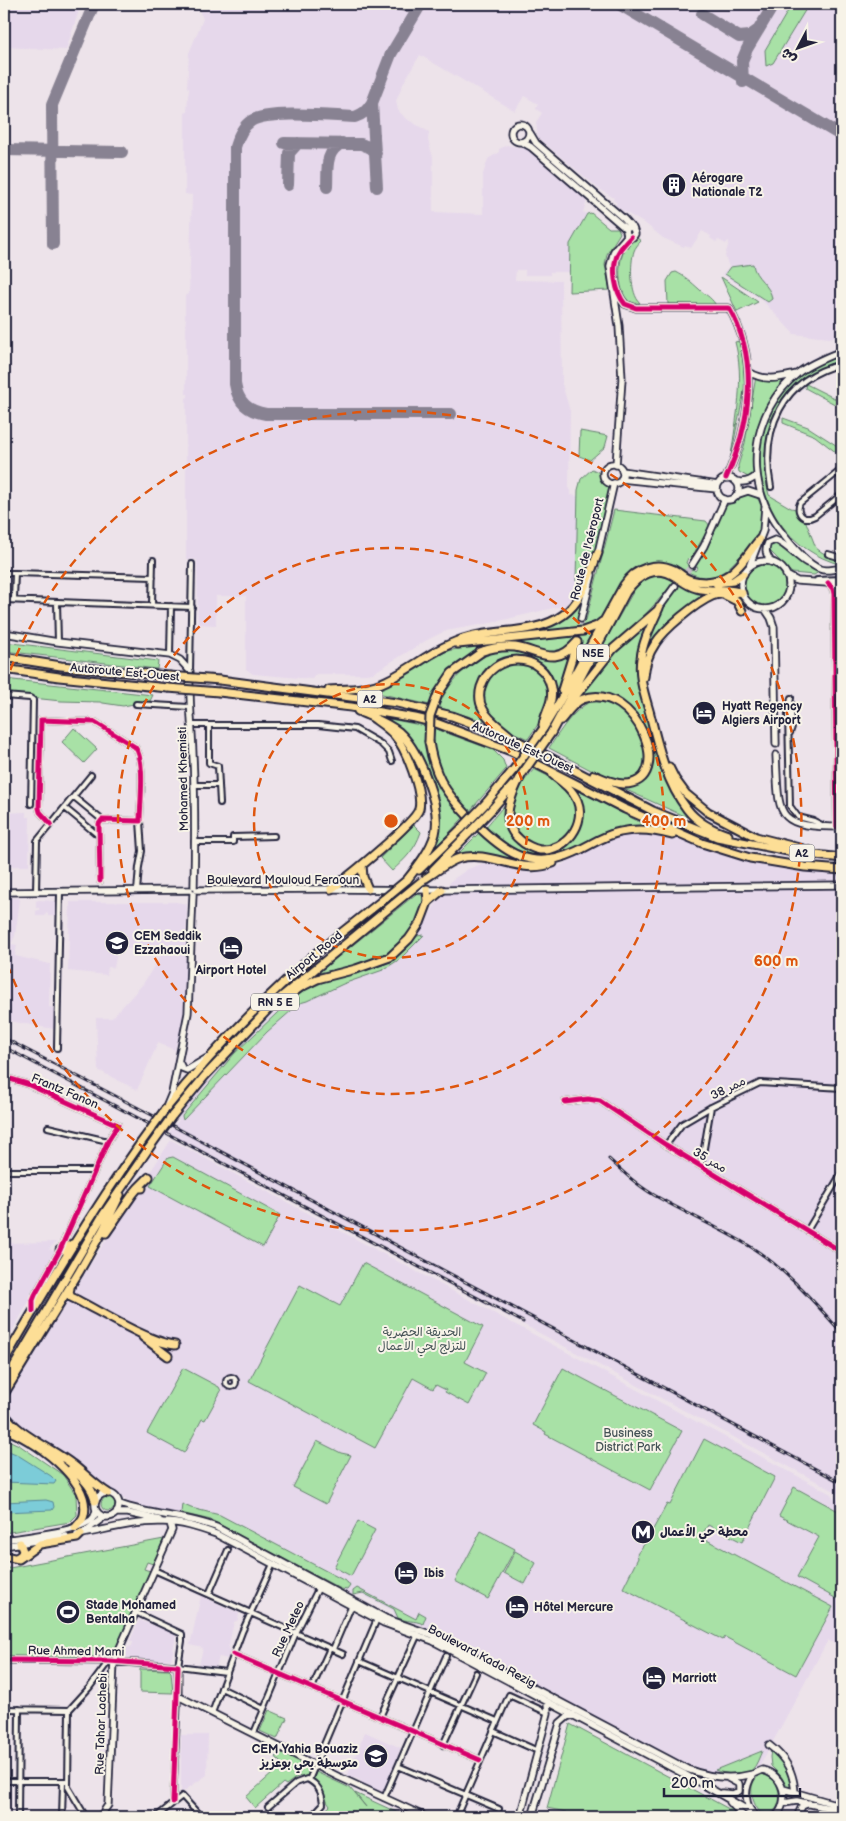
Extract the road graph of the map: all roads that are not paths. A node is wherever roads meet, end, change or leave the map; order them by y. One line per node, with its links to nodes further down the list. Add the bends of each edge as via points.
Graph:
1 (530, 133): 2 (main road); 2 (main road, via 526,125 514,126 512,136); 3 (main road, via 536,144 624,219)
2 (522, 142): 3 (main road)
3 (629, 228): 4 (main road, via 625,232); 4 (main road, via 634,228 636,233)
4 (629, 237): 7 (main road, via 616,263 616,283 622,302 633,308 729,308 739,330); 9 (main road, via 614,251 610,266 619,326 622,379)
5 (842, 352): 8 (main road)
6 (842, 364): 18 (street, via 825,369 807,380 781,407 773,423 768,446)
7 (749, 372): 8 (main road, via 771,379); 13 (main road, via 741,442)
8 (799, 373): 12 (main road, via 778,394 764,419 756,447)
9 (616, 464): 11 (main road); 16 (main road, via 609,464 603,472 606,480)
10 (842, 469): 19 (street, via 798,508 805,518 812,517)
11 (622, 471): 14 (main road); 17 (main road)
12 (756, 476): 15 (main road, via 745,482); 21 (main road)
13 (726, 478): 15 (main road); 17 (main road)
14 (621, 479): 16 (main road); 17 (main road)
15 (735, 481): 20 (main road)
16 (614, 483): 25 (main road, Route de l'aéroport)
17 (717, 487): 22 (main road, via 720,497)
18 (770, 487)
19 (842, 494)
20 (736, 495): 21 (main road, via 748,491); 22 (main road)
21 (760, 495): 23 (main road)
22 (725, 499): 31 (main road)
23 (765, 508): 24 (main road); 33 (main road, via 789,542)
24 (759, 540): 32 (main road); 41 (highway, via 734,571 727,576)
25 (598, 553): 60 (main road, Route de l'aéroport); 64 (highway, via 580,596 573,607 557,619 535,627 468,637)
26 (828, 554): 27 (street)
27 (842, 558)
28 (154, 560): 39 (street)
29 (771, 562): 32 (main road, via 761,561); 33 (main road, via 766,548 775,540); 38 (main road)
30 (192, 564): 55 (street)
31 (692, 565)
32 (749, 567): 37 (main road)
33 (818, 568): 34 (main road)
34 (842, 569)
35 (4, 573): 36 (street)
36 (15, 573): 39 (street); 50 (street)
37 (743, 574): 41 (highway, via 724,583); 49 (main road, via 740,583)
38 (786, 575): 42 (main road); 57 (main road, via 789,587 785,598)
39 (153, 577): 53 (street)
40 (842, 579): 42 (street)
41 (703, 581): 46 (highway, via 687,578 668,568 652,566 634,573 626,580)
42 (806, 582): 43 (main road)
43 (828, 584): 44 (main road); 104 (street, via 834,594)
44 (842, 584)
45 (675, 586): 56 (main road, N5E)
46 (624, 590): 49 (highway, via 641,576 660,572 669,573 696,588 726,588); 59 (highway, N5E); 79 (highway, N5E)
47 (842, 592): 75 (street, via 839,598)
48 (720, 594): 49 (highway); 58 (highway, via 734,598); 71 (highway, via 698,604 660,636 645,667)
49 (742, 594): 57 (main road, via 752,606)
50 (14, 599): 51 (street); 52 (street)
51 (4, 600)
52 (57, 602): 53 (street); 63 (street)
53 (152, 606): 54 (street)
54 (171, 606): 55 (street); 66 (street)
55 (192, 607): 69 (street)
56 (659, 608): 71 (highway, via 642,650 640,668); 79 (highway, N5E, via 609,652)
57 (765, 610): 87 (main road, via 774,626)
58 (742, 611)
59 (606, 618): 62 (highway, via 597,626 583,631); 76 (highway, N5E)
60 (581, 619)
61 (4, 633): 63 (main road)
62 (505, 639): 64 (highway); 65 (highway)
63 (58, 642): 66 (main road)
64 (444, 646): 70 (highway, via 381,683 354,689)
65 (480, 652): 76 (highway, N5E, via 510,647 553,656 566,652 577,642); 110 (highway, bridge, via 452,674 438,694 430,716 429,742 437,775 451,797 486,835 505,850 528,859 545,861)
66 (170, 655): 69 (main road, via 180,660)
67 (4, 657): 70 (highway, Autoroute Est-Ouest / A2, bridge, via 61,666)
68 (4, 669): 78 (highway, Autoroute Est-Ouest / A2, bridge)
69 (190, 672): 77 (main road, Mohamed Khemisti)
70 (312, 691): 86 (highway, Autoroute Est-Ouest / A2, via 397,703 452,716)
71 (645, 695): 83 (highway)
72 (4, 696): 98 (street, via 33,700)
73 (791, 698): 103 (street, via 788,710 791,808 798,817)
74 (136, 704): 77 (street)
75 (842, 704)
76 (557, 706): 84 (highway, RN 5 E)
77 (190, 707): 81 (main road, Mohamed Khemisti)
78 (351, 707): 80 (highway); 91 (highway, Autoroute Est-Ouest / A2, via 436,723)
79 (561, 715): 85 (highway, RN 5 E)
80 (373, 718): 113 (highway, via 402,746 412,767 419,810); 115 (highway, via 392,726 411,747 428,782 436,813 436,832 427,853)
81 (192, 725): 82 (street); 94 (main road, Mohamed Khemisti)
82 (209, 725): 89 (street, via 318,725 355,729 381,744); 95 (street, via 209,763 218,766)
83 (653, 727): 109 (highway, via 668,777 688,810 710,828); 111 (highway, via 675,779 704,810 756,836)
84 (543, 729): 86 (highway, via 552,696 546,676 526,661 503,662 486,676 480,700 488,717); 115 (highway, RN 5 E, bridge, via 486,803)
85 (551, 733): 90 (highway, via 580,700 605,698 617,702 632,716 642,729 649,749 646,772 625,784); 92 (highway, RN 5 E, bridge)
86 (514, 740): 90 (highway, Autoroute Est-Ouest / A2)
87 (776, 744)
88 (776, 755): 103 (main road, via 778,800 785,815 802,825)
89 (392, 761)
90 (561, 762): 109 (highway, Autoroute Est-Ouest / A2, via 672,819 724,839)
91 (539, 764): 92 (highway, via 567,786 578,805 578,825 562,844 539,850 521,841 511,830 507,811); 108 (highway, Autoroute Est-Ouest / A2, via 625,809)
92 (522, 774): 116 (highway, RN 5 E, bridge)
93 (91, 775): 96 (street)
94 (194, 784): 95 (street); 107 (main road, Mohamed Khemisti)
95 (219, 785): 97 (street)
96 (74, 796): 99 (street); 100 (street)
97 (220, 803)
98 (31, 804)
99 (64, 808): 102 (street); 105 (street)
100 (102, 820): 101 (street); 105 (street)
101 (140, 821): 102 (street, via 141,761 135,747 95,722 41,720 39,808); 124 (street, via 142,851)
102 (51, 824): 126 (street, via 37,841)
103 (825, 827): 104 (main road)
104 (839, 827)
105 (99, 836): 117 (street)
106 (274, 836): 107 (street, via 233,836 233,842)
107 (194, 842): 122 (main road, Mohamed Khemisti)
108 (702, 843): 110 (highway, via 644,829 619,832); 114 (highway, Autoroute Est-Ouest / A2, via 750,858)
109 (762, 846): 111 (highway, Autoroute Est-Ouest / A2)
110 (574, 853): 116 (highway, via 535,868 477,856 459,858)
111 (834, 857): 112 (highway, Autoroute Est-Ouest / A2)
112 (842, 858)
113 (362, 865): 119 (highway); 120 (highway)
114 (842, 870)
115 (407, 880): 131 (highway, Airport Road / RN 5 E, bridge, via 294,974)
116 (424, 880): 129 (highway, Airport Road / RN 5 E, bridge, via 275,1002)
117 (100, 881)
118 (842, 885): 123 (main road, Boulevard Mouloud Feraoun)
119 (331, 889): 120 (main road, Boulevard Mouloud Feraoun); 122 (main road, Boulevard Mouloud Feraoun)
120 (368, 889): 121 (main road, Boulevard Mouloud Feraoun)
121 (427, 889): 123 (main road, Boulevard Mouloud Feraoun); 128 (highway)
122 (194, 890): 124 (main road, Boulevard Mouloud Feraoun); 132 (main road, Mohamed Khemisti, via 188,1013)
123 (442, 890): 128 (highway)
124 (138, 891): 127 (main road, Boulevard Mouloud Feraoun)
125 (4, 892): 126 (main road, Boulevard Mouloud Feraoun)
126 (36, 892): 127 (main road, Boulevard Mouloud Feraoun)
127 (60, 892): 130 (street)
128 (428, 902): 129 (highway, via 420,924 390,956 301,987)
129 (235, 1043): 146 (highway, Airport Road / RN 5 E, bridge, via 172,1116)
130 (57, 1048)
131 (214, 1053): 132 (main road, via 187,1070 182,1068); 137 (highway, Airport Road / RN 5 E)
132 (179, 1057): 137 (main road, Mohamed Khemisti, via 172,1092)
133 (4, 1078): 139 (street, Frantz Fanon, via 27,1084 118,1125)
134 (842, 1088): 136 (street, ممر 38, via 760,1083)
135 (565, 1102): 140 (street, ممر 35, via 600,1101)
136 (711, 1107): 140 (street, ممر 38, via 682,1124); 141 (street)
137 (164, 1111): 148 (highway, RN 5 E, bridge)
138 (48, 1127): 139 (street)
139 (108, 1141): 143 (street)
140 (666, 1145): 141 (street, ممر 35)
141 (701, 1166): 147 (street, ممر 35)
142 (4, 1171): 143 (street)
143 (94, 1171): 149 (street)
144 (842, 1172): 147 (street)
145 (149, 1177): 151 (highway)
146 (125, 1181): 151 (highway); 158 (highway, RN 5 E)
147 (807, 1231): 150 (street, ممر 35)
148 (76, 1241): 149 (highway); 153 (highway, RN 5 E)
149 (60, 1250): 153 (street, via 35,1295)
150 (842, 1252)
151 (86, 1260): 152 (highway)
152 (79, 1272): 154 (highway); 155 (highway, via 69,1291 70,1296 142,1333)
153 (33, 1311): 157 (highway, RN 5 E)
154 (52, 1315): 156 (highway, via 63,1299 69,1298 142,1337); 159 (highway)
155 (175, 1345)
156 (168, 1356)
157 (4, 1361)
158 (4, 1382)
159 (4, 1394)
160 (4, 1414): 163 (highway, via 16,1427 71,1463)
161 (4, 1429): 162 (highway)
162 (37, 1447): 164 (highway, via 77,1474 93,1491); 170 (highway, via 64,1468 77,1486 84,1515)
163 (108, 1493): 164 (main road); 165 (main road, via 116,1496)
164 (95, 1501): 166 (main road)
165 (120, 1504): 167 (main road); 225 (main road, Boulevard Kada Rezig, via 216,1527 393,1621 433,1635 687,1769)
166 (96, 1510): 168 (main road); 170 (main road, via 94,1518)
167 (117, 1513): 168 (main road); 169 (main road, Boulevard Kada Rezig)
168 (104, 1517): 171 (main road)
169 (167, 1522): 171 (main road, via 144,1522); 177 (main road, Boulevard Kada Rezig, via 216,1534); 178 (main road, Rue Tahar Lachebi, via 172,1530)
170 (75, 1528): 172 (main road)
171 (81, 1534): 173 (main road); 176 (highway, via 76,1538 38,1545 21,1558)
172 (4, 1540)
173 (20, 1543): 174 (main road); 176 (highway, via 24,1550 20,1556)
174 (4, 1546)
175 (228, 1550): 180 (street)
176 (4, 1555)
177 (273, 1564): 179 (main road, Boulevard Kada Rezig); 183 (street)
178 (154, 1570): 180 (street); 182 (main road, Rue Tahar Lachebi)
179 (318, 1589): 181 (main road, Boulevard Kada Rezig); 185 (street, Rue Meteo)
180 (208, 1594): 183 (street)
181 (351, 1607): 184 (main road, Boulevard Kada Rezig); 187 (street)
182 (135, 1612): 192 (main road, Rue Tahar Lachebi); 194 (street, via 182,1634)
183 (250, 1612): 185 (street); 188 (street)
184 (376, 1619): 186 (main road, Boulevard Kada Rezig); 193 (street)
185 (296, 1633): 187 (street); 197 (street, Rue Meteo)
186 (418, 1634): 198 (street); 204 (main road, Boulevard Kada Rezig)
187 (332, 1649): 189 (street); 200 (street)
188 (233, 1654): 195 (street); 197 (street)
189 (343, 1654)
190 (446, 1656): 201 (street)
191 (4, 1660): 192 (main road, Rue Ahmed Mami)
192 (112, 1661): 194 (main road, Rue Ahmed Mami); 209 (street); 249 (main road, Rue Tahar Lachebi, via 109,1797)
193 (359, 1661): 198 (street); 203 (street)
194 (178, 1666): 195 (street); 202 (main road)
195 (226, 1672): 199 (street)
196 (476, 1673): 205 (street)
197 (279, 1674): 200 (street); 208 (street, Rue Meteo)
198 (398, 1678): 201 (street); 213 (street)
199 (221, 1688): 208 (street); 210 (street)
200 (312, 1688): 203 (street)
201 (430, 1692): 205 (street); 216 (street)
202 (178, 1696): 210 (main road); 236 (street)
203 (342, 1702): 213 (street); 222 (street)
204 (547, 1702): 211 (main road); 212 (main road, Boulevard Kada Rezig)
205 (461, 1706): 214 (street); 218 (street)
206 (4, 1708): 207 (street)
207 (19, 1709): 209 (street); 228 (street)
208 (264, 1709): 217 (street, Rue Meteo)
209 (69, 1710): 229 (street)
210 (212, 1713): 217 (main road)
211 (548, 1713): 214 (street, via 509,1695); 220 (main road)
212 (573, 1715): 231 (main road, Boulevard Kada Rezig); 256 (main road, via 560,1723)
213 (380, 1717): 216 (street)
214 (497, 1721): 215 (street)
215 (493, 1731): 220 (street); 221 (street)
216 (413, 1732): 218 (street); 223 (street)
217 (254, 1734): 222 (main road)
218 (443, 1745): 221 (street)
219 (769, 1745): 233 (main road, via 786,1762 793,1777)
220 (538, 1751): 255 (main road)
221 (480, 1760): 232 (street)
222 (316, 1766): 226 (street); 235 (main road)
223 (398, 1766): 232 (street); 235 (street)
224 (753, 1774): 225 (main road, Boulevard Kada Rezig); 230 (main road, Boulevard Kada Rezig, via 767,1772 778,1779); 245 (main road, Boulevard Kada Rezig, via 746,1790)
225 (725, 1778): 231 (main road, via 739,1784 739,1792)
226 (309, 1780): 240 (street, via 296,1782); 252 (street, via 320,1789 322,1796 322,1804)
227 (4, 1781): 228 (street)
228 (18, 1781): 229 (street); 246 (street)
229 (65, 1782): 247 (street); 248 (street)
230 (783, 1789): 233 (main road); 237 (main road)
231 (718, 1792): 234 (main road, Boulevard Kada Rezig)
232 (466, 1794): 241 (street); 254 (street)
233 (795, 1794): 239 (main road)
234 (725, 1797): 245 (main road, Boulevard Kada Rezig); 257 (main road)
235 (384, 1798): 244 (main road)
236 (174, 1802): 250 (street); 251 (street, via 182,1796)
237 (784, 1803): 238 (main road); 243 (main road)
238 (810, 1803): 242 (main road); 259 (main road, via 802,1806)
239 (842, 1806)
240 (268, 1807)
241 (499, 1809)
242 (842, 1811)
243 (781, 1814): 258 (main road)
244 (414, 1815): 253 (main road)
245 (754, 1816)
246 (18, 1817)
247 (62, 1817)
248 (86, 1817)
249 (100, 1817)
250 (156, 1817)
251 (201, 1817)
252 (311, 1817)
253 (426, 1817)
254 (456, 1817)
255 (520, 1817)
256 (532, 1817)
257 (744, 1817)
258 (775, 1817)
259 (796, 1817)

